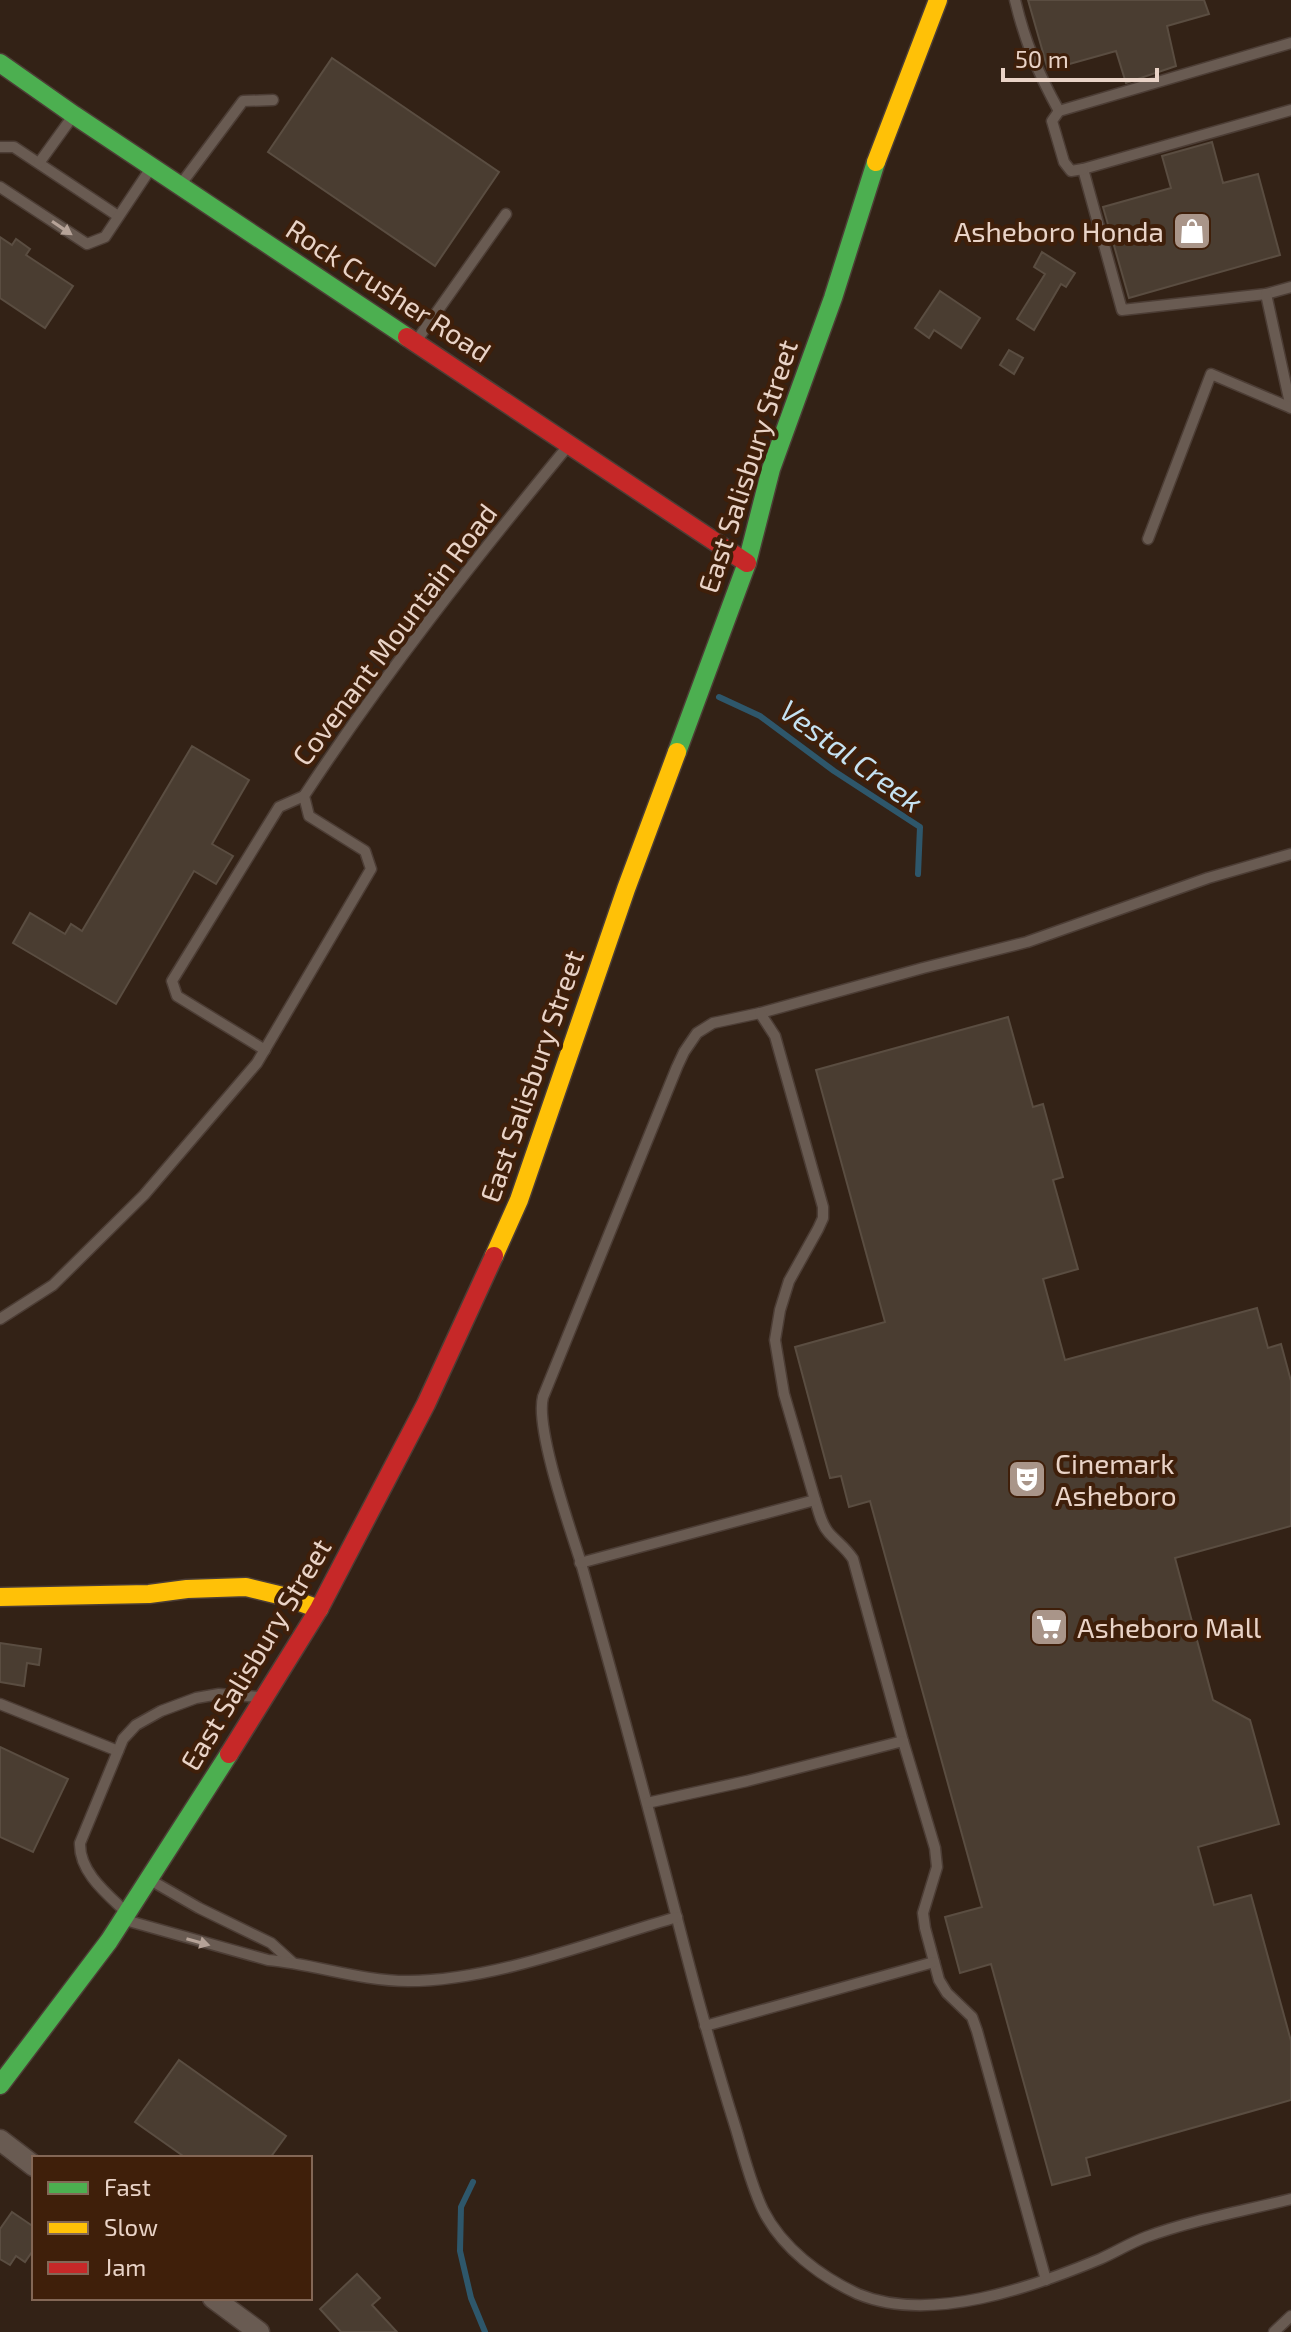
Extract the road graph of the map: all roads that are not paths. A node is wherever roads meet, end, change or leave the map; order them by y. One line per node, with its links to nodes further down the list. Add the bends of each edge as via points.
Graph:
1 (938, 0): 23 (main road, East Salisbury Street, via 771,469)
2 (1015, 0): 7 (lane, via 1039,75)
3 (1291, 43): 7 (lane)
4 (0, 63): 8 (main road, Rock Crusher Road)
5 (273, 100): 13 (lane, via 243,101)
6 (1291, 110): 12 (lane)
7 (1059, 111): 12 (lane, via 1052,121 1064,162 1071,171)
8 (74, 115): 10 (lane); 11 (main road, Rock Crusher Road)
9 (0, 147): 10 (lane, via 14,147)
10 (39, 163): 16 (lane)
11 (152, 166): 13 (main road, Rock Crusher Road); 16 (lane)
12 (1083, 169): 18 (lane, via 1122,310)
13 (180, 185): 19 (main road, Rock Crusher Road)
14 (0, 187): 16 (lane, one-way to 16, via 87,244 105,237)
15 (506, 214): 19 (lane)
16 (118, 216)
17 (1291, 287): 18 (lane)
18 (1266, 294): 20 (lane)
19 (416, 341): 21 (main road, Rock Crusher Road)
20 (1290, 407): 22 (lane, via 1211,374)
21 (569, 445): 23 (main road, Rock Crusher Road); 24 (lane, Covenant Mountain Road, via 347,730)
22 (1148, 539)
23 (747, 563): 32 (main road, East Salisbury Street, via 626,889 519,1200 426,1404)
24 (304, 796): 27 (lane, Covenant Mountain Road, via 309,816 365,851 371,869); 27 (lane, via 279,807 172,981 177,996)
25 (1291, 854): 26 (lane, via 1027,942)
26 (760, 1013): 29 (lane, via 775,1036 823,1207 818,1229 789,1281 775,1340 784,1394); 30 (lane, via 713,1023 697,1033 684,1052 543,1397 543,1429)
27 (265, 1050): 28 (lane, Covenant Mountain Road, via 144,1195 53,1285)
28 (0, 1319)
29 (815, 1500): 30 (lane); 35 (lane, via 828,1533 853,1559)
30 (580, 1563): 37 (lane)
31 (0, 1597): 32 (main road, via 149,1594 231,1586 259,1589)
32 (319, 1609): 33 (main road, East Salisbury Street)
33 (266, 1697): 36 (lane, via 196,1698 136,1725); 38 (main road, East Salisbury Street)
34 (0, 1704): 36 (lane)
35 (903, 1741): 37 (lane); 42 (lane, via 935,1848 937,1867 923,1913)
36 (118, 1751): 39 (lane, via 79,1856)
37 (647, 1803): 40 (lane)
38 (150, 1880): 39 (main road, East Salisbury Street); 41 (lane, via 271,1943)
39 (125, 1917): 41 (lane, one-way to 41, via 268,1960); 44 (main road, East Salisbury Street)
40 (677, 1917): 41 (lane, via 520,1964 450,1978 375,1979); 43 (lane)
41 (292, 1962)
42 (934, 1962): 43 (lane); 48 (lane, via 947,1993 972,2017 977,2031)
43 (705, 2026): 48 (lane, via 764,2212 798,2255 826,2277 861,2295 906,2305 942,2305)
44 (0, 2085)
45 (0, 2140): 46 (street)
46 (32, 2164)
47 (1291, 2199): 48 (lane, via 1145,2238)
48 (1046, 2280)
49 (216, 2300): 51 (street)
50 (1291, 2316): 52 (lane)
51 (259, 2332)
52 (1274, 2332)

